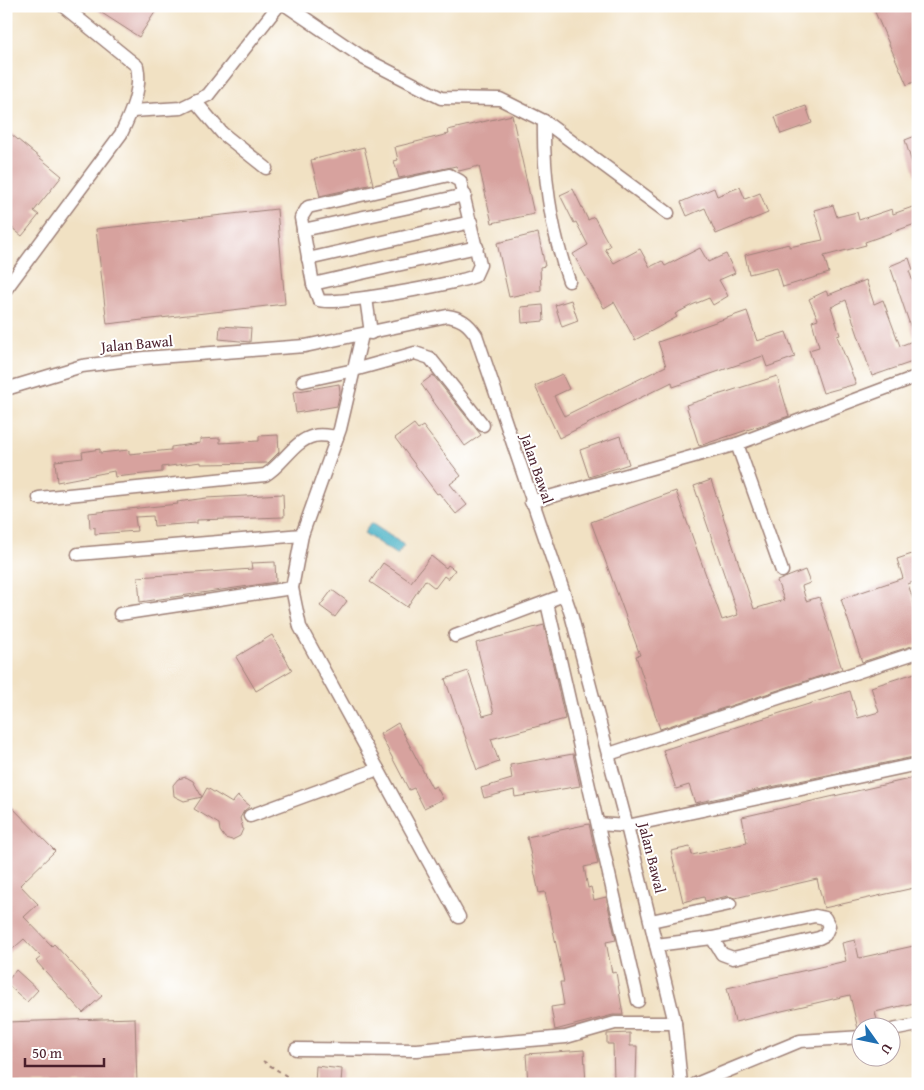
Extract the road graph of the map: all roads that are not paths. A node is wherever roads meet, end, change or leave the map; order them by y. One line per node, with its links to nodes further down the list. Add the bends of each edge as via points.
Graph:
1 (63, 6): 5 (street, via 137,66 139,76)
2 (278, 6): 4 (street, via 208,94)
3 (287, 6): 6 (street, via 365,59 441,98 500,99)
4 (195, 101): 5 (street, via 181,108); 7 (street, via 222,133)
5 (132, 111): 16 (street, via 120,134)
6 (544, 121): 9 (street); 14 (street, via 551,212)
7 (266, 168)
8 (465, 195): 10 (street); 11 (street); 11 (street, via 460,181 449,175 308,208 301,218)
9 (668, 213)
10 (471, 222): 12 (street); 13 (street)
11 (303, 230): 13 (street)
12 (477, 247): 15 (street); 17 (street, via 480,269 472,277)
13 (308, 259): 15 (street)
14 (569, 281)
15 (313, 284): 17 (street, via 317,298 323,303)
16 (6, 289)
17 (366, 298): 18 (street)
18 (367, 334): 19 (street); 22 (street, Jalan Bawal, via 304,346 82,366); 27 (street, Jalan Bawal, via 447,316 459,318 470,325)
19 (354, 370): 21 (street); 23 (street, via 415,353 425,354); 24 (street)
20 (918, 376): 25 (street)
21 (303, 381)
22 (6, 389)
23 (483, 425)
24 (337, 437): 26 (street, via 315,436 300,443 265,475); 28 (street)
25 (737, 444): 27 (street); 30 (street)
26 (39, 498)
27 (531, 502): 32 (street, Jalan Bawal)
28 (302, 535): 29 (street); 31 (street)
29 (78, 554)
30 (782, 571)
31 (292, 588): 34 (street); 39 (street, via 300,627)
32 (564, 595): 33 (street); 37 (street, Jalan Bawal)
33 (548, 603): 35 (street); 41 (street)
34 (120, 614)
35 (455, 636)
36 (918, 652): 37 (street)
37 (608, 754): 42 (street, Jalan Bawal)
38 (918, 764): 42 (street)
39 (378, 769): 40 (street); 44 (street)
40 (250, 816)
41 (598, 824): 42 (street); 48 (street)
42 (627, 826): 45 (street, Jalan Bawal)
43 (730, 904): 45 (street)
44 (459, 917)
45 (651, 922): 47 (street, Jalan Bawal)
46 (712, 938): 46 (street, via 816,916 825,918 829,926 819,938 733,958 722,954); 47 (street)
47 (656, 945): 49 (street, Jalan Bawal)
48 (638, 1001)
49 (675, 1023): 53 (street, via 615,1023 566,1037 417,1050); 54 (street, Jalan Bawal)
50 (918, 1025): 51 (street)
51 (902, 1028)
52 (852, 1037): 55 (street, via 800,1041)
53 (296, 1049)
54 (681, 1084)
55 (696, 1084)

